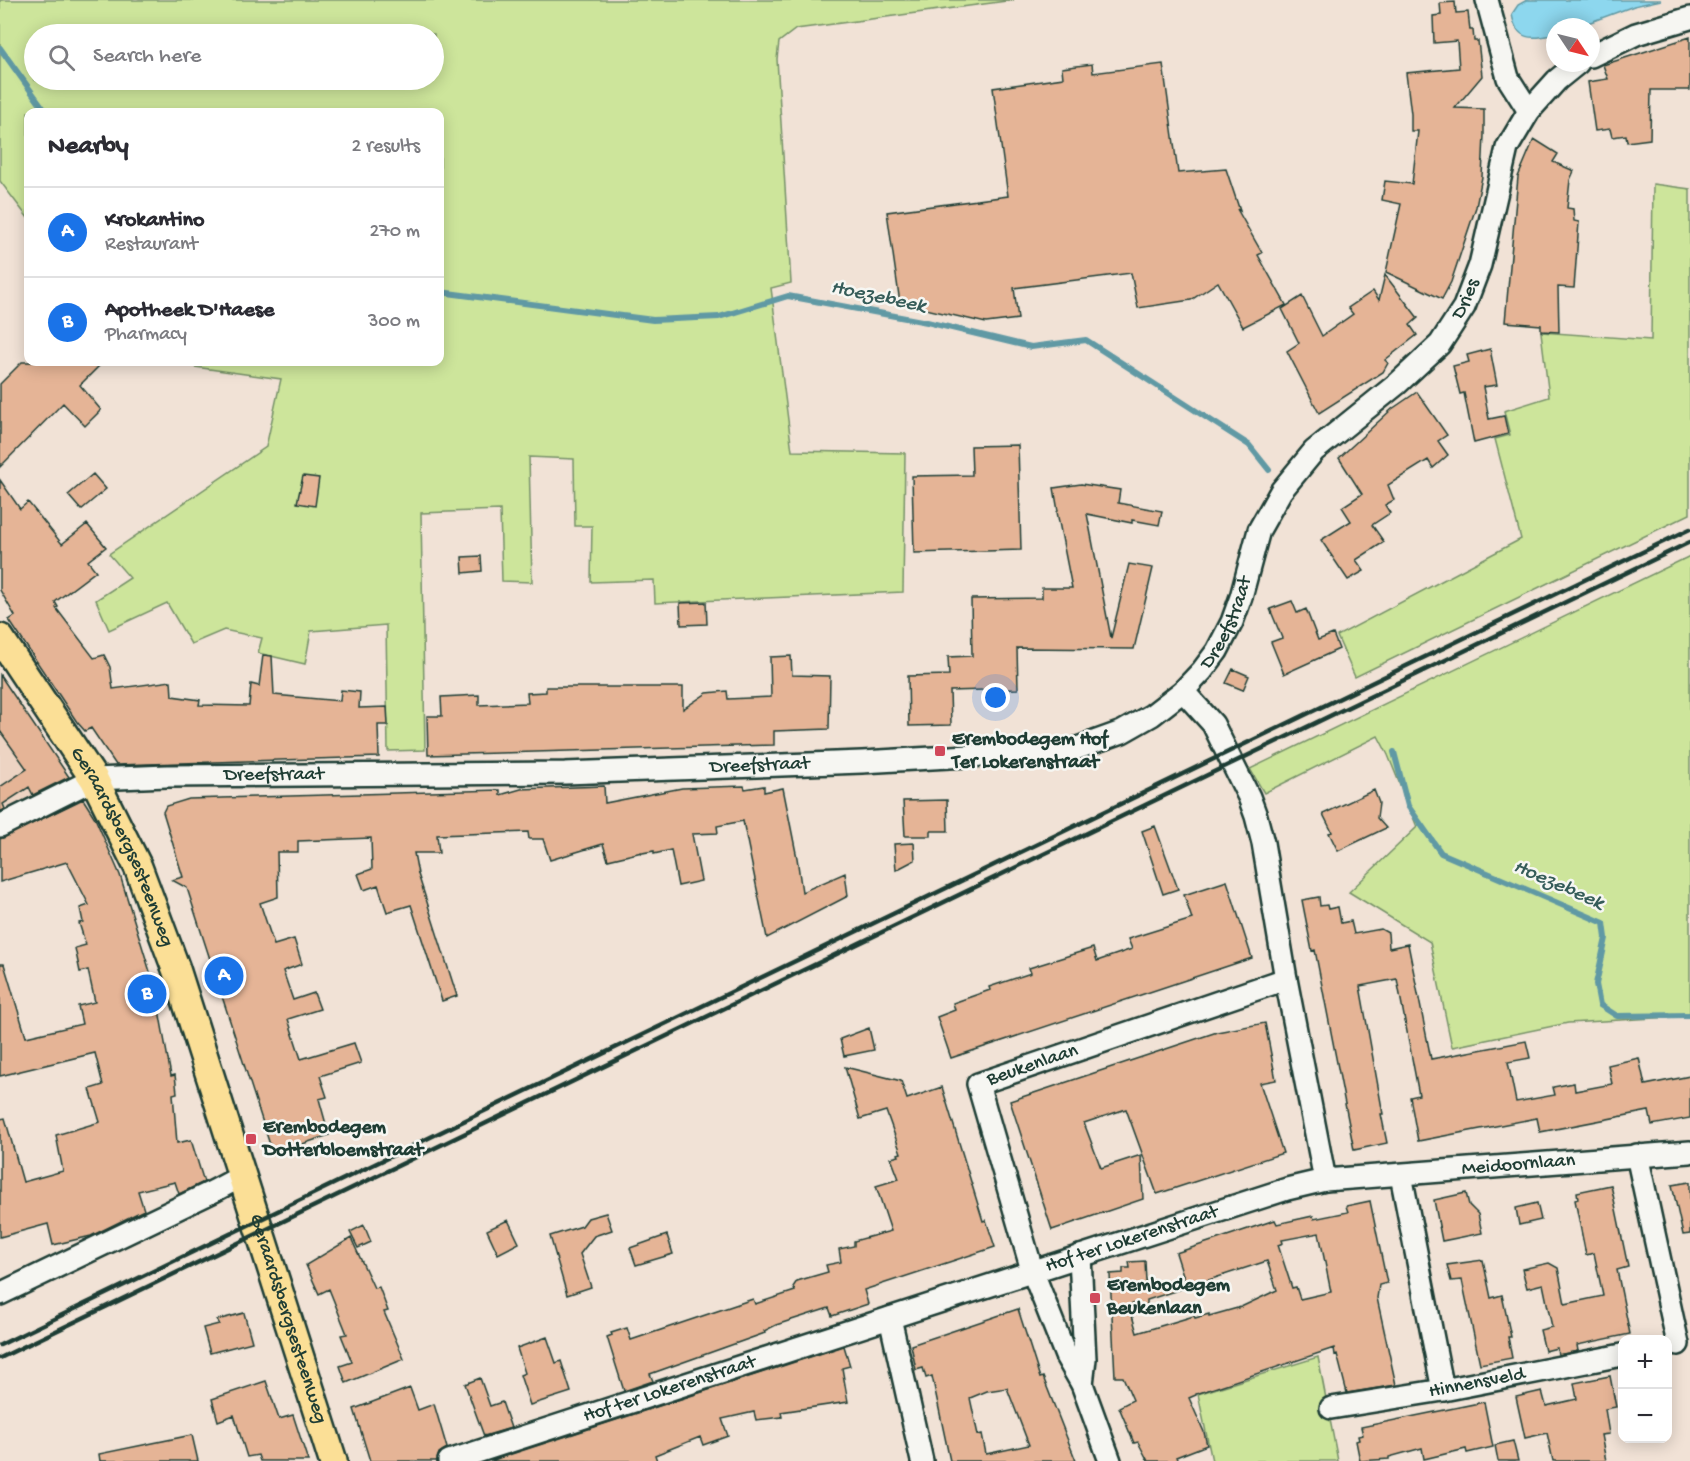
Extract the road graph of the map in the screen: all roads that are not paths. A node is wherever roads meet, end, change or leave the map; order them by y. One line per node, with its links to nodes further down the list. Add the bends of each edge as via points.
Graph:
1 (1487, 0): 5 (street, via 1508,78)
2 (1690, 18): 3 (street, via 1636,34)
3 (1600, 52)
4 (1567, 72): 5 (street, Dries)
5 (1529, 111): 6 (street, Dries, via 1507,148 1480,265 1464,308 1440,345 1314,451)
6 (1281, 490): 8 (street, Dreefstraat, via 1259,530 1232,622 1217,651)
7 (0, 638): 9 (main road, Geraardsbergsesteenweg)
8 (1183, 691): 9 (street, Dreefstraat, via 1122,732 1072,750 565,772); 11 (street, via 1213,724 1249,797 1263,843)
9 (94, 779): 10 (street); 15 (main road, Geraardsbergsesteenweg, via 150,897)
10 (0, 826)
11 (1286, 979): 16 (street); 18 (street, Beukenlaan, via 978,1084)
12 (1690, 1152): 13 (street, Meidoornlaan)
13 (1637, 1155): 14 (street, Meidoornlaan); 21 (street)
14 (1401, 1175): 16 (street, Meidoornlaan); 24 (street)
15 (242, 1176): 19 (street); 26 (main road, Geraardsbergsesteenweg)
16 (1325, 1180): 17 (street, Hof ter Lokerenstraat)
17 (1080, 1256): 18 (street, Hof ter Lokerenstraat); 23 (street, Beukenlaan, via 1085,1359)
18 (1032, 1270): 20 (street, Hof ter Lokerenstraat); 23 (street, Beukenlaan, via 1066,1356)
19 (0, 1294)
20 (891, 1318): 27 (street, Hof ter Lokerenstraat); 28 (street)
21 (1678, 1344)
22 (1618, 1356): 24 (street, Hinnensveld)
23 (1082, 1384): 29 (street, Beukenlaan)
24 (1443, 1389): 25 (street, Hinnensveld)
25 (1331, 1408)
26 (333, 1461)
27 (449, 1461)
28 (922, 1461)
29 (1110, 1461)

